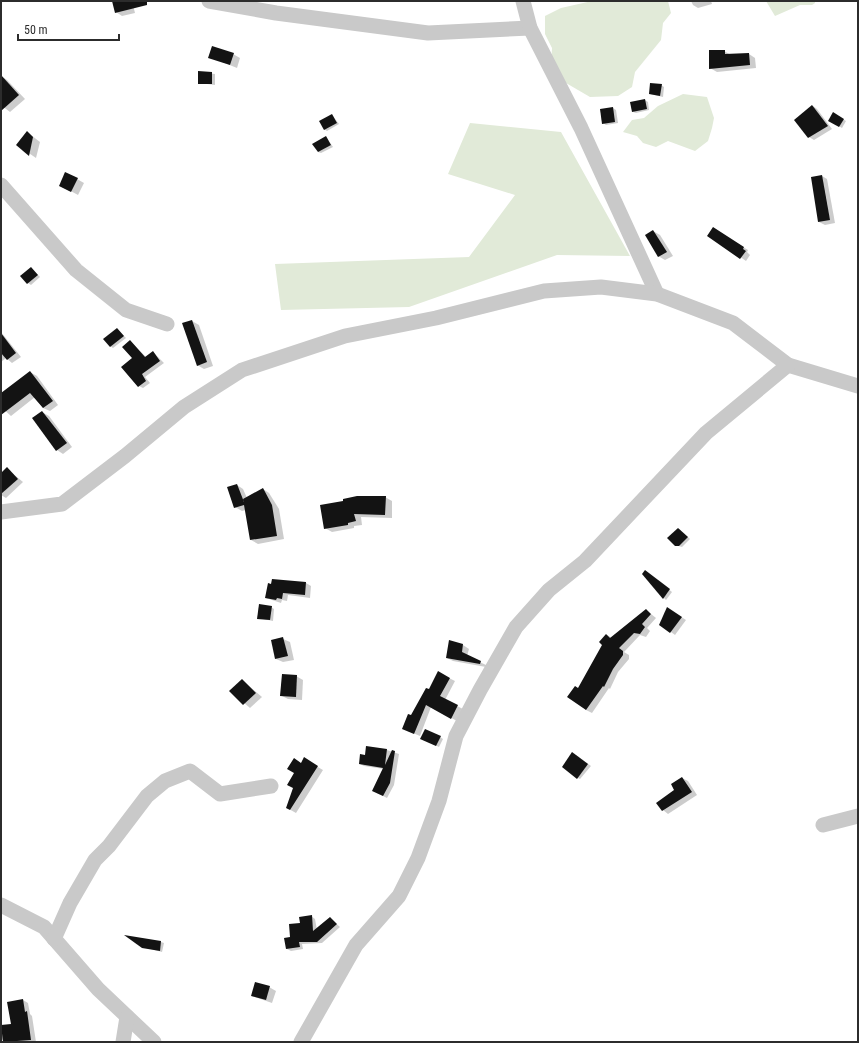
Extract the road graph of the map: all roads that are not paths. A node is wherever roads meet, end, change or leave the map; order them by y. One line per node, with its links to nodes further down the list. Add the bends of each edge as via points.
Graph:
1 (209, 1): 3 (street, via 276,14 428,33)
2 (523, 1): 3 (street)
3 (530, 28): 5 (street, via 581,128)
4 (1, 185): 6 (street, via 76,270 126,310)
5 (657, 294): 7 (street, via 733,322); 9 (street, via 601,287 544,291 436,318 345,336 242,370 184,407 62,504)
6 (168, 324)
7 (788, 366): 8 (street); 18 (street, via 706,433 585,561 549,590 516,627 456,736 439,801 418,858 399,896 356,945)
8 (858, 386)
9 (1, 512)
10 (271, 786): 14 (street, via 220,794 190,772 166,781 147,796 109,846 95,860 70,903)
11 (858, 816): 12 (street)
12 (823, 825)
13 (1, 905): 14 (street, via 44,927)
14 (54, 939): 15 (street, via 98,989)
15 (128, 1017): 16 (street); 17 (street)
16 (123, 1042)
17 (154, 1042)
18 (301, 1042)

